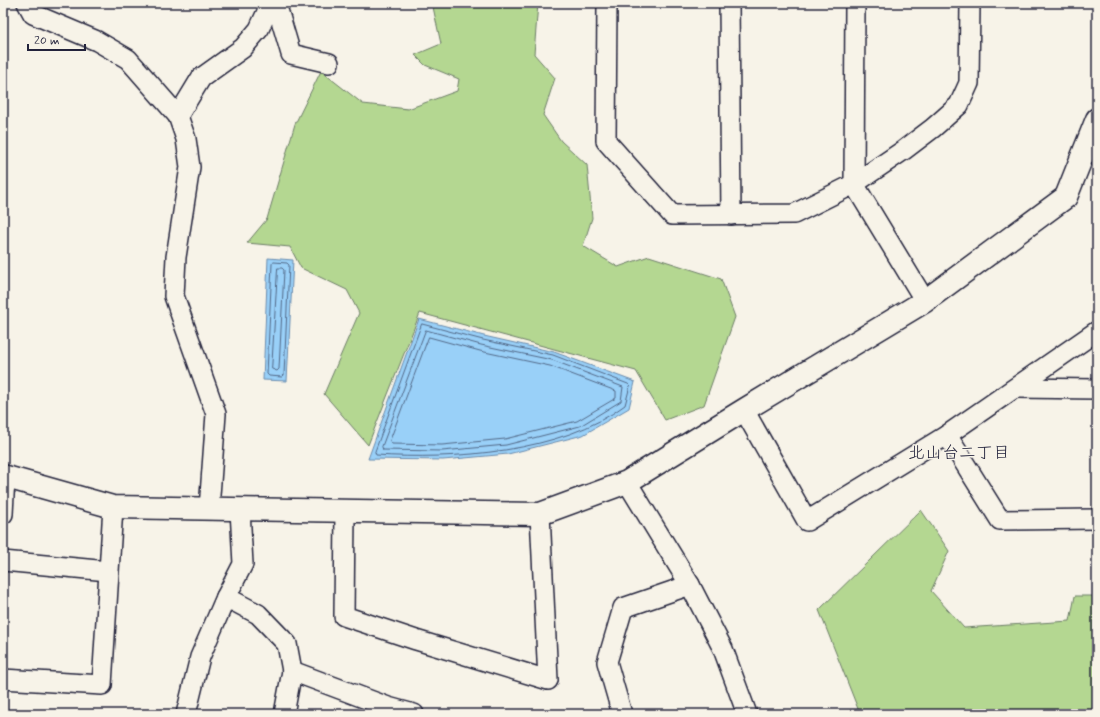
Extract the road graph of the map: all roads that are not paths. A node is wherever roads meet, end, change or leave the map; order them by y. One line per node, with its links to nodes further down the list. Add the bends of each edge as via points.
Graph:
1 (27, 3): 9 (street, via 33,14 97,41 128,59)
2 (271, 3): 9 (street, via 260,29 243,48 201,78)
3 (276, 3): 8 (street, via 291,54)
4 (607, 3): 12 (street, via 606,141 672,215)
5 (729, 3): 12 (street)
6 (855, 3): 11 (street)
7 (970, 3): 11 (street, via 968,83 959,104 932,128)
8 (329, 63)
9 (178, 116): 22 (street, via 186,139 190,167 176,257 174,296 216,414)
10 (1097, 119): 13 (street, via 1066,197)
11 (854, 184): 12 (street, via 794,214); 13 (street)
12 (731, 215)
13 (925, 301): 17 (street)
14 (1097, 331): 15 (street)
15 (1016, 388): 16 (street); 18 (street)
16 (1097, 390)
17 (744, 410): 18 (street, via 807,521); 20 (street)
18 (947, 435): 27 (street, via 1000,520)
19 (4, 477): 21 (street); 25 (street)
20 (628, 482): 26 (street); 30 (street)
21 (113, 508): 22 (street); 29 (street)
22 (209, 509): 23 (street)
23 (240, 510): 24 (street); 31 (street, via 243,564)
24 (345, 512): 26 (street); 26 (street, via 344,616 548,680)
25 (3, 514)
26 (540, 514)
27 (1097, 519)
28 (3, 561): 29 (street)
29 (108, 571): 33 (street, via 102,685)
30 (690, 585): 38 (street, via 623,608 607,662); 39 (street, via 723,649)
31 (226, 597): 32 (street, via 258,614 287,644); 35 (street, via 200,657)
32 (292, 671): 34 (street); 36 (street)
33 (3, 679)
34 (388, 711): 37 (street)
35 (186, 714)
36 (284, 714)
37 (414, 714)
38 (622, 714)
39 (747, 714)

